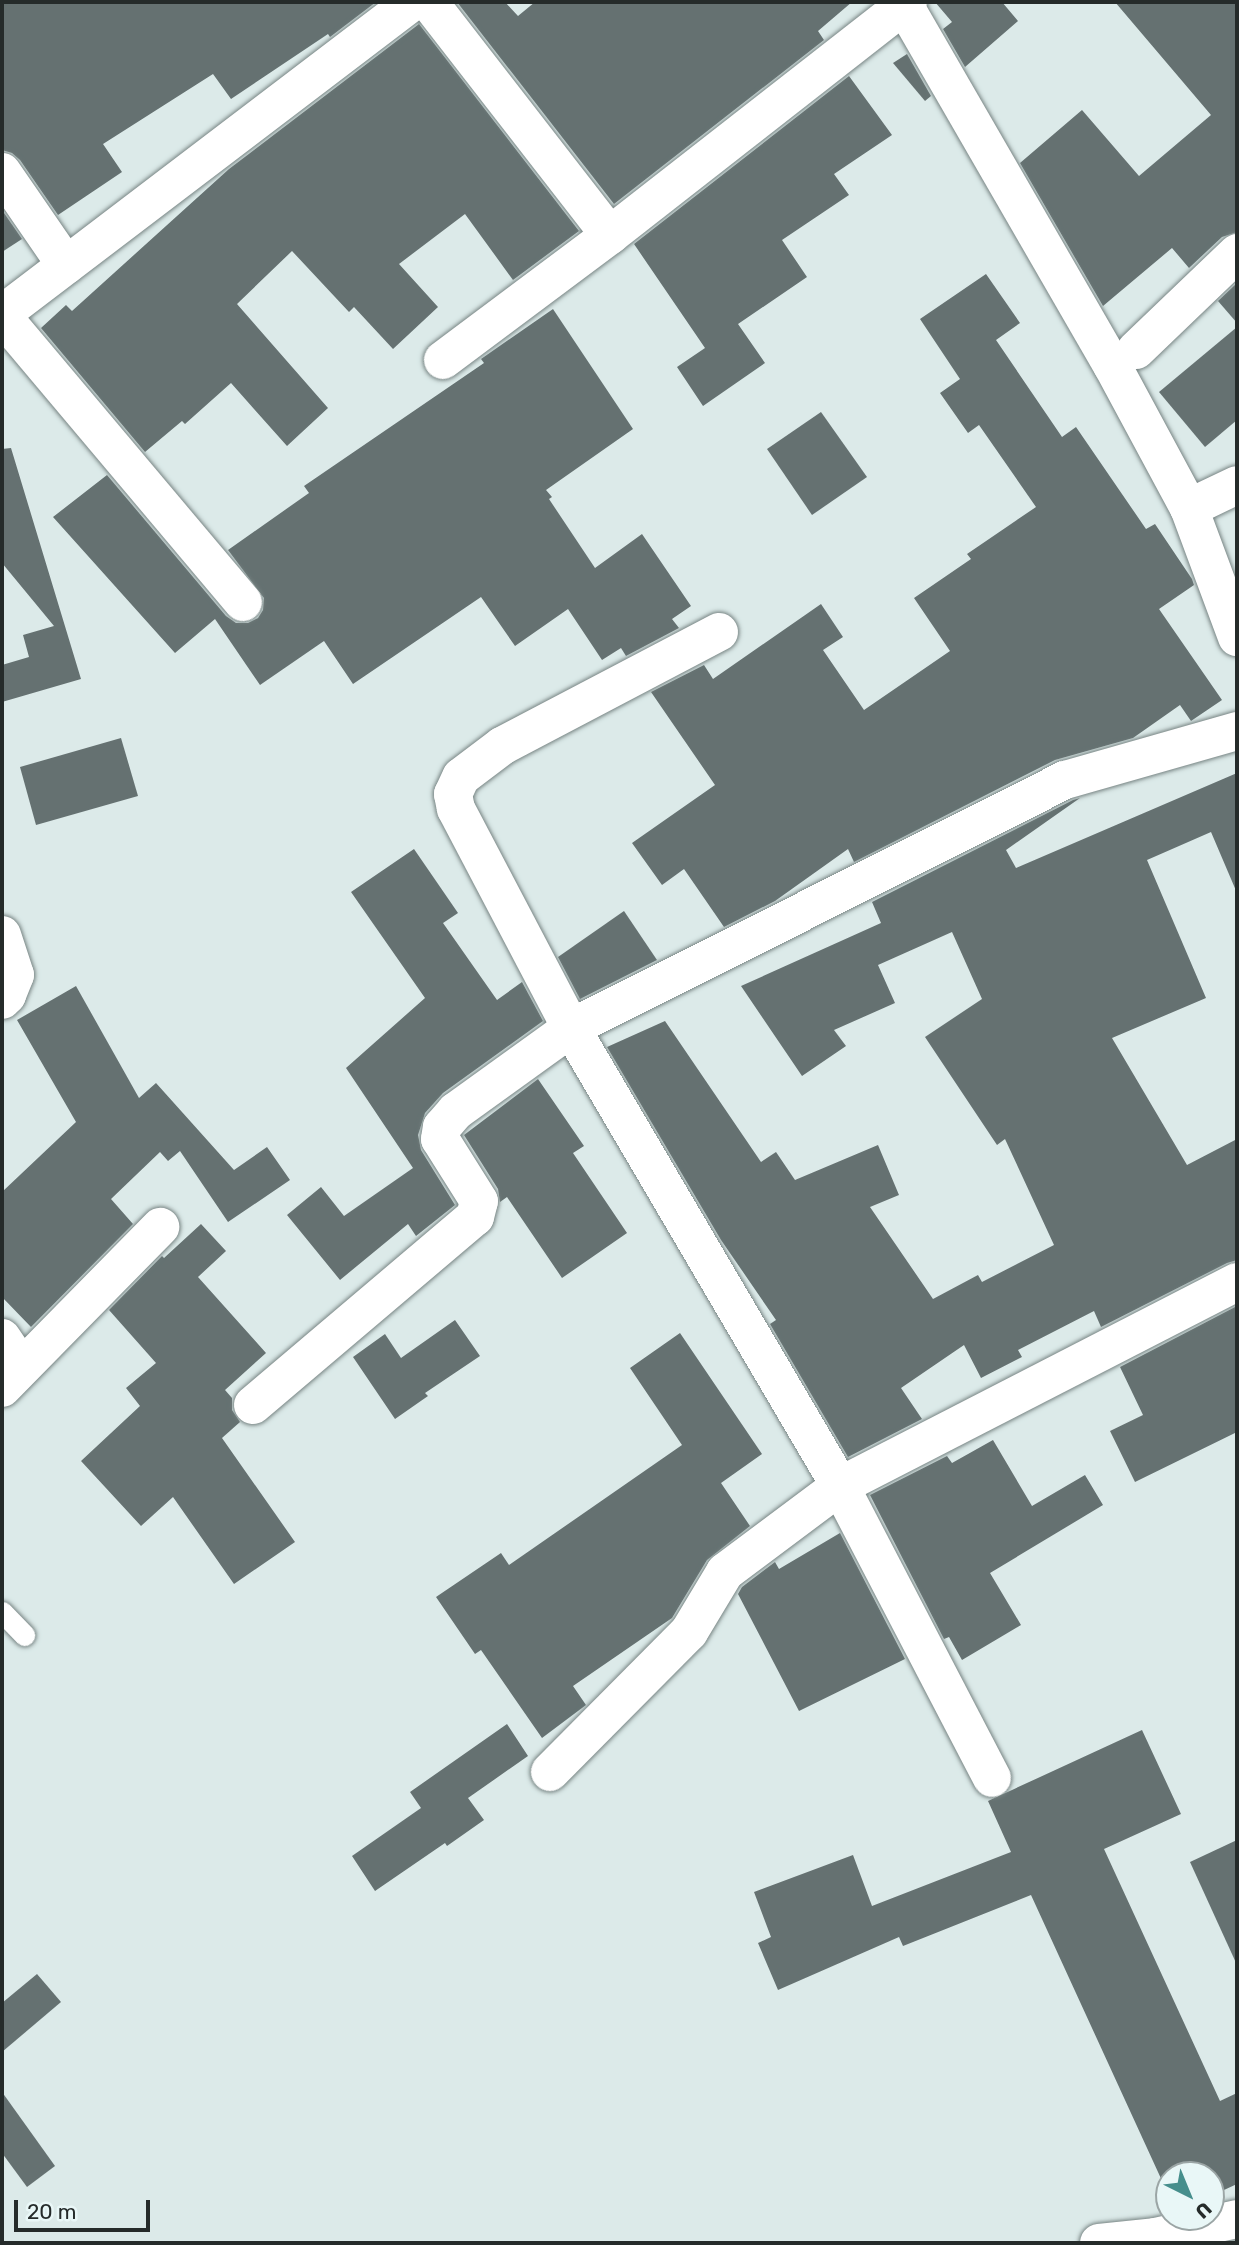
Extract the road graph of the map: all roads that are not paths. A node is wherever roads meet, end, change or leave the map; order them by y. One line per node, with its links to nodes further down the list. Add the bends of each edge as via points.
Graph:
1 (412, 2): 7 (street)
2 (429, 2): 5 (street)
3 (906, 3): 5 (street); 12 (street)
4 (2, 172): 7 (street)
5 (610, 235): 10 (street)
6 (1237, 253): 9 (street)
7 (66, 265): 8 (street)
8 (2, 315): 13 (street)
9 (1136, 350)
10 (443, 360)
11 (1237, 485): 12 (street)
12 (1189, 508): 15 (street)
13 (243, 602)
14 (719, 632): 19 (street, via 502,746 461,776 453,794 463,827)
15 (1237, 638)
16 (1237, 731): 19 (street, via 1065,780)
17 (2, 936): 18 (street, via 15,975)
18 (2, 1000)
19 (571, 1028): 23 (street, via 456,1111 442,1127 440,1139 479,1201 475,1217); 24 (street)
20 (160, 1227): 22 (street)
21 (1237, 1282): 24 (street)
22 (8, 1364)
23 (253, 1405)
24 (840, 1486): 27 (street, via 725,1572 689,1632); 28 (street)
25 (2, 1612): 26 (lane)
26 (24, 1635)
27 (551, 1772)
28 (992, 1778)
29 (1237, 2219): 30 (street, via 1155,2237)
30 (1099, 2243)

